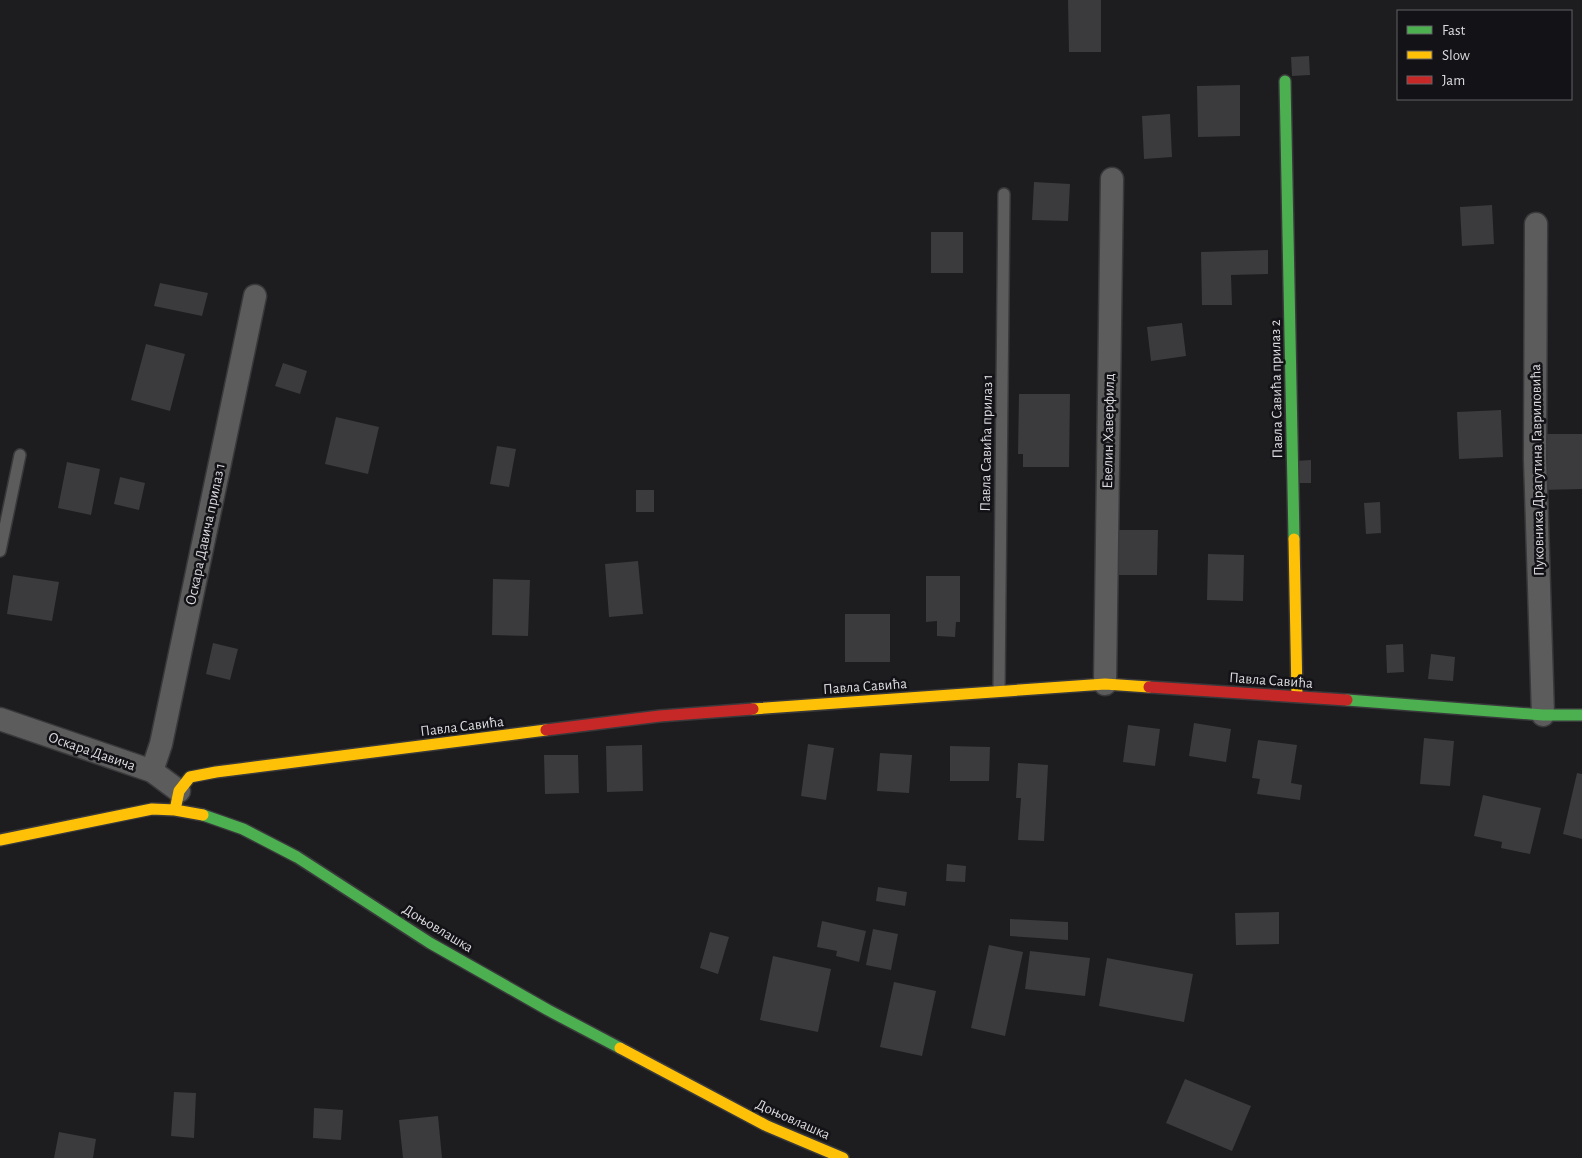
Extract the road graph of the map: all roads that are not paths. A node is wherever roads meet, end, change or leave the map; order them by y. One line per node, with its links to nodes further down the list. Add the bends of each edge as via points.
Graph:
1 (1285, 81): 10 (street, Павла Савића прилаз 2)
2 (1112, 179): 8 (street, Евелин Хаверфилд)
3 (1004, 194): 9 (lane, Павла Савића прилаз 1)
4 (1536, 224): 11 (street, Пуковника Драгутина Гавриловића, via 1535,459)
5 (255, 296): 14 (street, Оскара Давича прилаз 1, via 164,734)
6 (20, 455): 7 (lane)
7 (0, 551)
8 (1104, 684): 9 (street, Павла Савића); 10 (street, Павла Савића)
9 (999, 691): 15 (street, Павла Савића, via 660,716 216,772 190,777)
10 (1297, 696): 11 (street, Павла Савића)
11 (1542, 716): 12 (street, Павла Савића)
12 (1582, 716)
13 (0, 719): 14 (street, Оскара Давича)
14 (152, 771): 15 (street, Оскара Давича)
15 (177, 800): 16 (street, Доњовлашка, via 152,809); 17 (street, Доњовлашка, via 297,856 430,943 548,1010 766,1126)
16 (0, 840)
17 (844, 1158)

